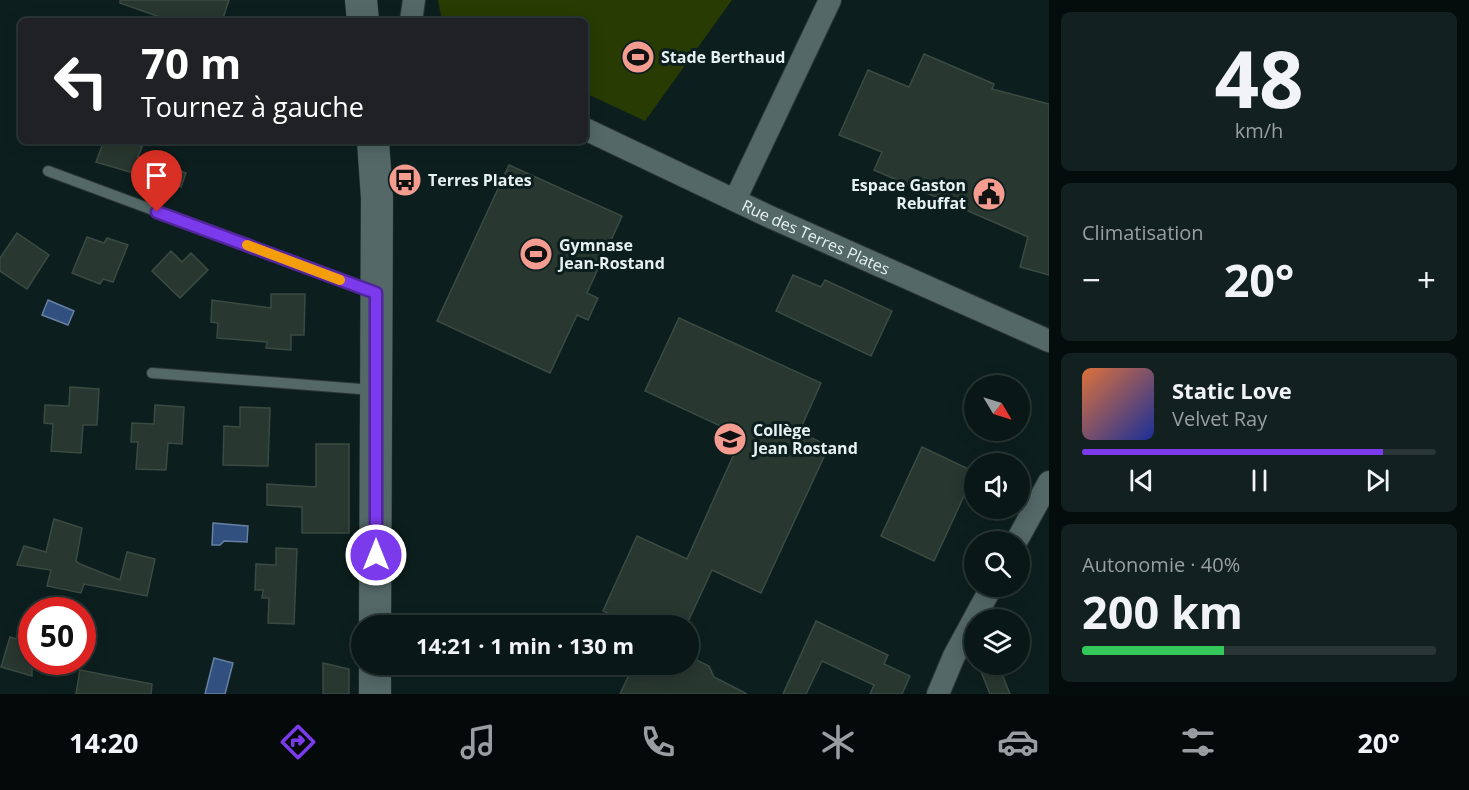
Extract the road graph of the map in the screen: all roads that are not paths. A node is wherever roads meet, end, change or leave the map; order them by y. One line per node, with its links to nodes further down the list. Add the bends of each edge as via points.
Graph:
1 (361, 0): 4 (main road)
2 (414, 0): 5 (street)
3 (830, 0): 9 (street)
4 (363, 18)
5 (411, 18)
6 (588, 130): 9 (street, Rue des Terres Plates)
7 (374, 144): 10 (main road)
8 (48, 171): 10 (lane)
9 (735, 200): 11 (street, Rue des Terres Plates)
10 (376, 293): 13 (main road)
11 (1049, 341)
12 (152, 373): 13 (lane)
13 (376, 390): 17 (main road)
14 (1049, 482): 15 (street)
15 (1022, 531)
16 (986, 597): 20 (street)
17 (375, 615)
18 (375, 675): 19 (main road)
19 (375, 694)
20 (938, 694)

